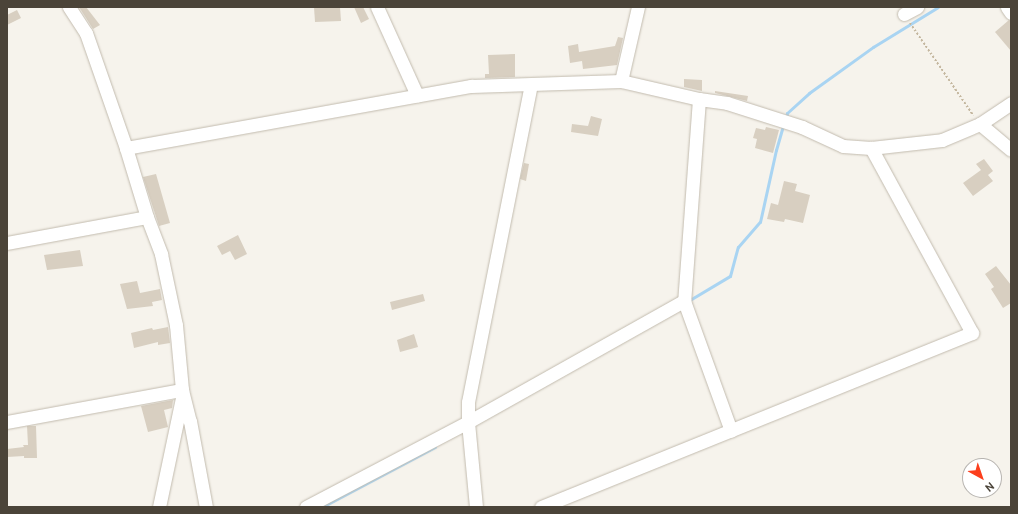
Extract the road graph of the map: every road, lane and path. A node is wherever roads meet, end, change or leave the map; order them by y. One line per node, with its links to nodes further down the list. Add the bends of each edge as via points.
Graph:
1 (69, 7): 14 (street, via 86,34)
2 (377, 7): 10 (street)
3 (638, 7): 8 (street)
4 (917, 7): 7 (street)
5 (1007, 7): 6 (street)
6 (1011, 13)
7 (904, 14): 13 (path)
8 (621, 82): 9 (street); 11 (street)
9 (530, 85): 10 (street, via 471,86); 22 (street, via 468,402)
10 (417, 95): 14 (street)
11 (699, 99): 15 (street, via 727,103 802,126 843,146); 19 (street)
12 (1011, 103): 13 (street)
13 (980, 124): 15 (street, via 942,140); 16 (street)
14 (126, 148): 17 (street)
15 (871, 148): 23 (street, via 972,333)
16 (1011, 150)
17 (147, 216): 18 (street); 20 (street, via 161,254 176,325)
18 (7, 243)
19 (684, 301): 22 (street); 23 (street)
20 (182, 392): 21 (street); 24 (street); 25 (street)
21 (7, 422)
22 (468, 422): 26 (street); 27 (street)
23 (730, 431): 28 (street)
24 (159, 507)
25 (206, 507)
26 (306, 507)
27 (476, 507)
28 (541, 507)

